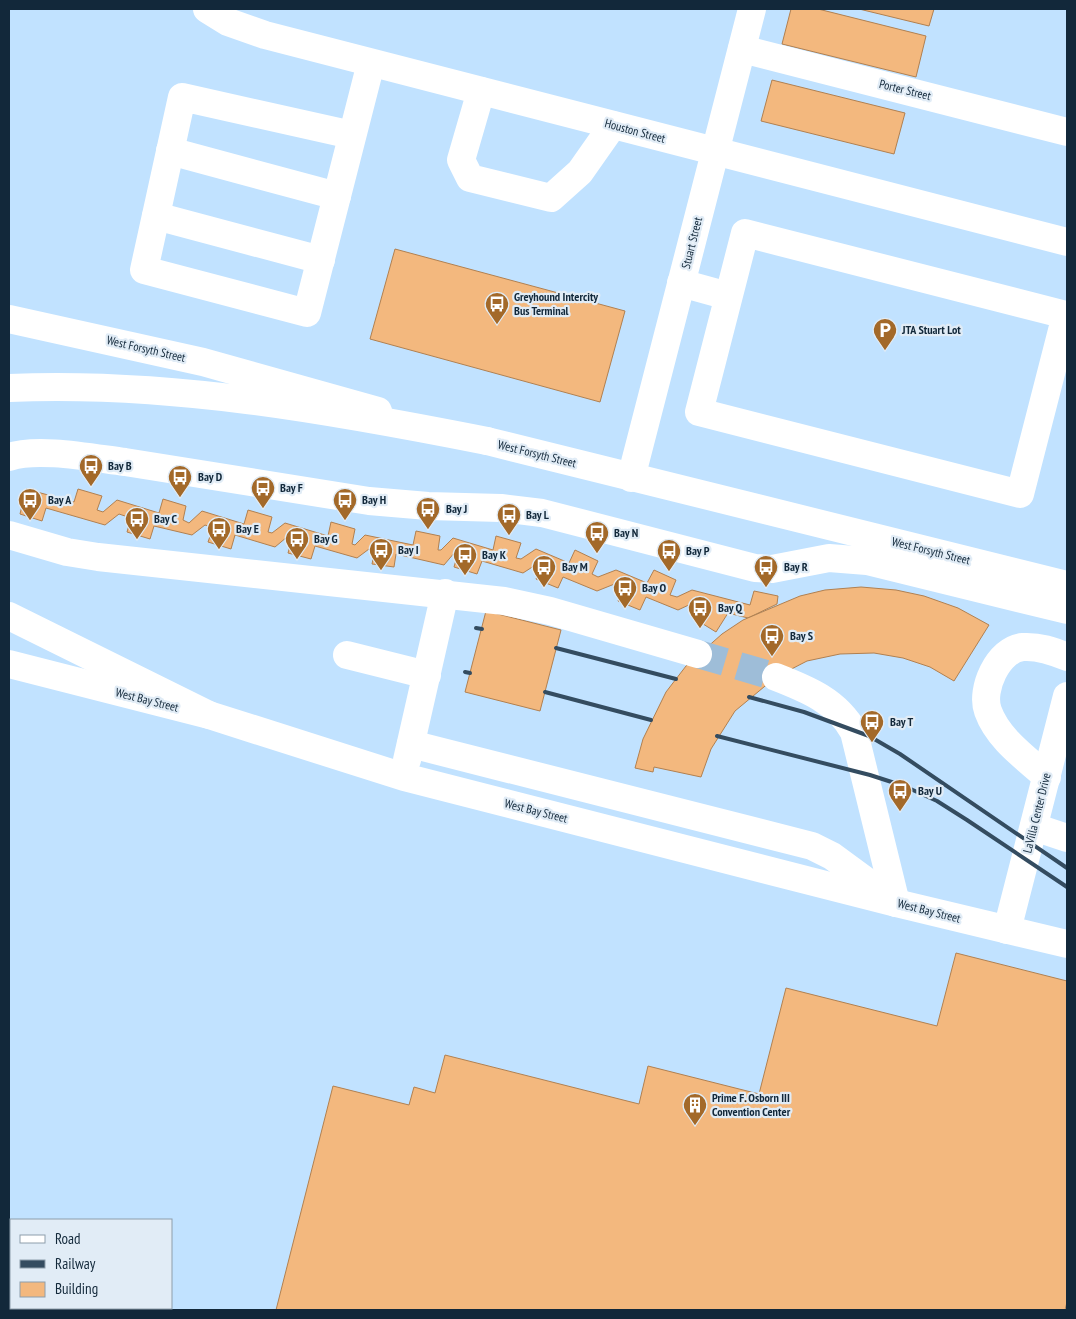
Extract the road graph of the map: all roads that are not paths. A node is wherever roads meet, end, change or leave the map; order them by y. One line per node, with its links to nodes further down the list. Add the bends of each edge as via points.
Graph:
1 (207, 9): 4 (main road, Houston Street, via 247,30)
2 (752, 9): 3 (main road, Stuart Street)
3 (742, 48): 7 (main road, Porter Street); 10 (main road, Stuart Street)
4 (371, 62): 5 (main road, Houston Street); 8 (main road)
5 (481, 91): 6 (main road, Houston Street); 6 (main road, via 462,160 470,178 551,198 580,172)
6 (613, 126): 10 (main road, Houston Street)
7 (1067, 132)
8 (352, 135): 9 (main road, via 182,97); 11 (main road)
9 (170, 151): 11 (main road); 12 (main road)
10 (715, 152): 13 (main road, Houston Street); 15 (main road, Stuart Street)
11 (337, 196): 14 (main road)
12 (156, 216): 14 (main road); 14 (main road, via 144,270 307,313)
13 (1067, 242)
14 (321, 260)
15 (681, 283): 16 (main road); 22 (main road, Stuart Street)
16 (728, 296): 19 (main road, via 745,233 1066,316); 19 (main road, via 698,412 1020,494)
17 (9, 319): 20 (main road, West Forsyth Street, via 203,362)
18 (9, 388): 20 (main road, via 123,388 214,397 357,416)
19 (1057, 398)
20 (487, 441): 22 (main road, West Forsyth Street)
21 (9, 457): 26 (main road, via 28,454 125,462 369,501 520,510 756,568 772,569 829,558 866,561)
22 (631, 478): 24 (main road, West Forsyth Street)
23 (9, 534): 25 (main road, via 67,552 98,557)
24 (1067, 585)
25 (445, 593): 28 (main road, via 504,600 550,611); 32 (main road)
26 (1067, 610)
27 (9, 616): 35 (main road)
28 (698, 654)
29 (347, 655): 32 (main road)
30 (1067, 658): 39 (main road, via 1048,649 1021,647 1000,660 986,686 987,710 997,730)
31 (9, 664): 35 (main road, West Bay Street)
32 (426, 675): 36 (main road)
33 (776, 677): 42 (main road, via 802,686 824,699 842,714 854,732)
34 (1067, 696): 37 (main road, LaVilla Center Drive)
35 (209, 716): 38 (main road, West Bay Street)
36 (411, 744): 38 (main road); 42 (main road, via 812,846 832,856)
37 (1061, 745): 39 (main road, LaVilla Center Drive)
38 (404, 776): 42 (main road, West Bay Street)
39 (1047, 777): 40 (main road, LaVilla Center Drive)
40 (1034, 827): 41 (main road); 43 (main road, LaVilla Center Drive)
41 (1067, 838)
42 (896, 903): 43 (main road, West Bay Street)
43 (1007, 930): 44 (main road, West Bay Street)
44 (1067, 944)

